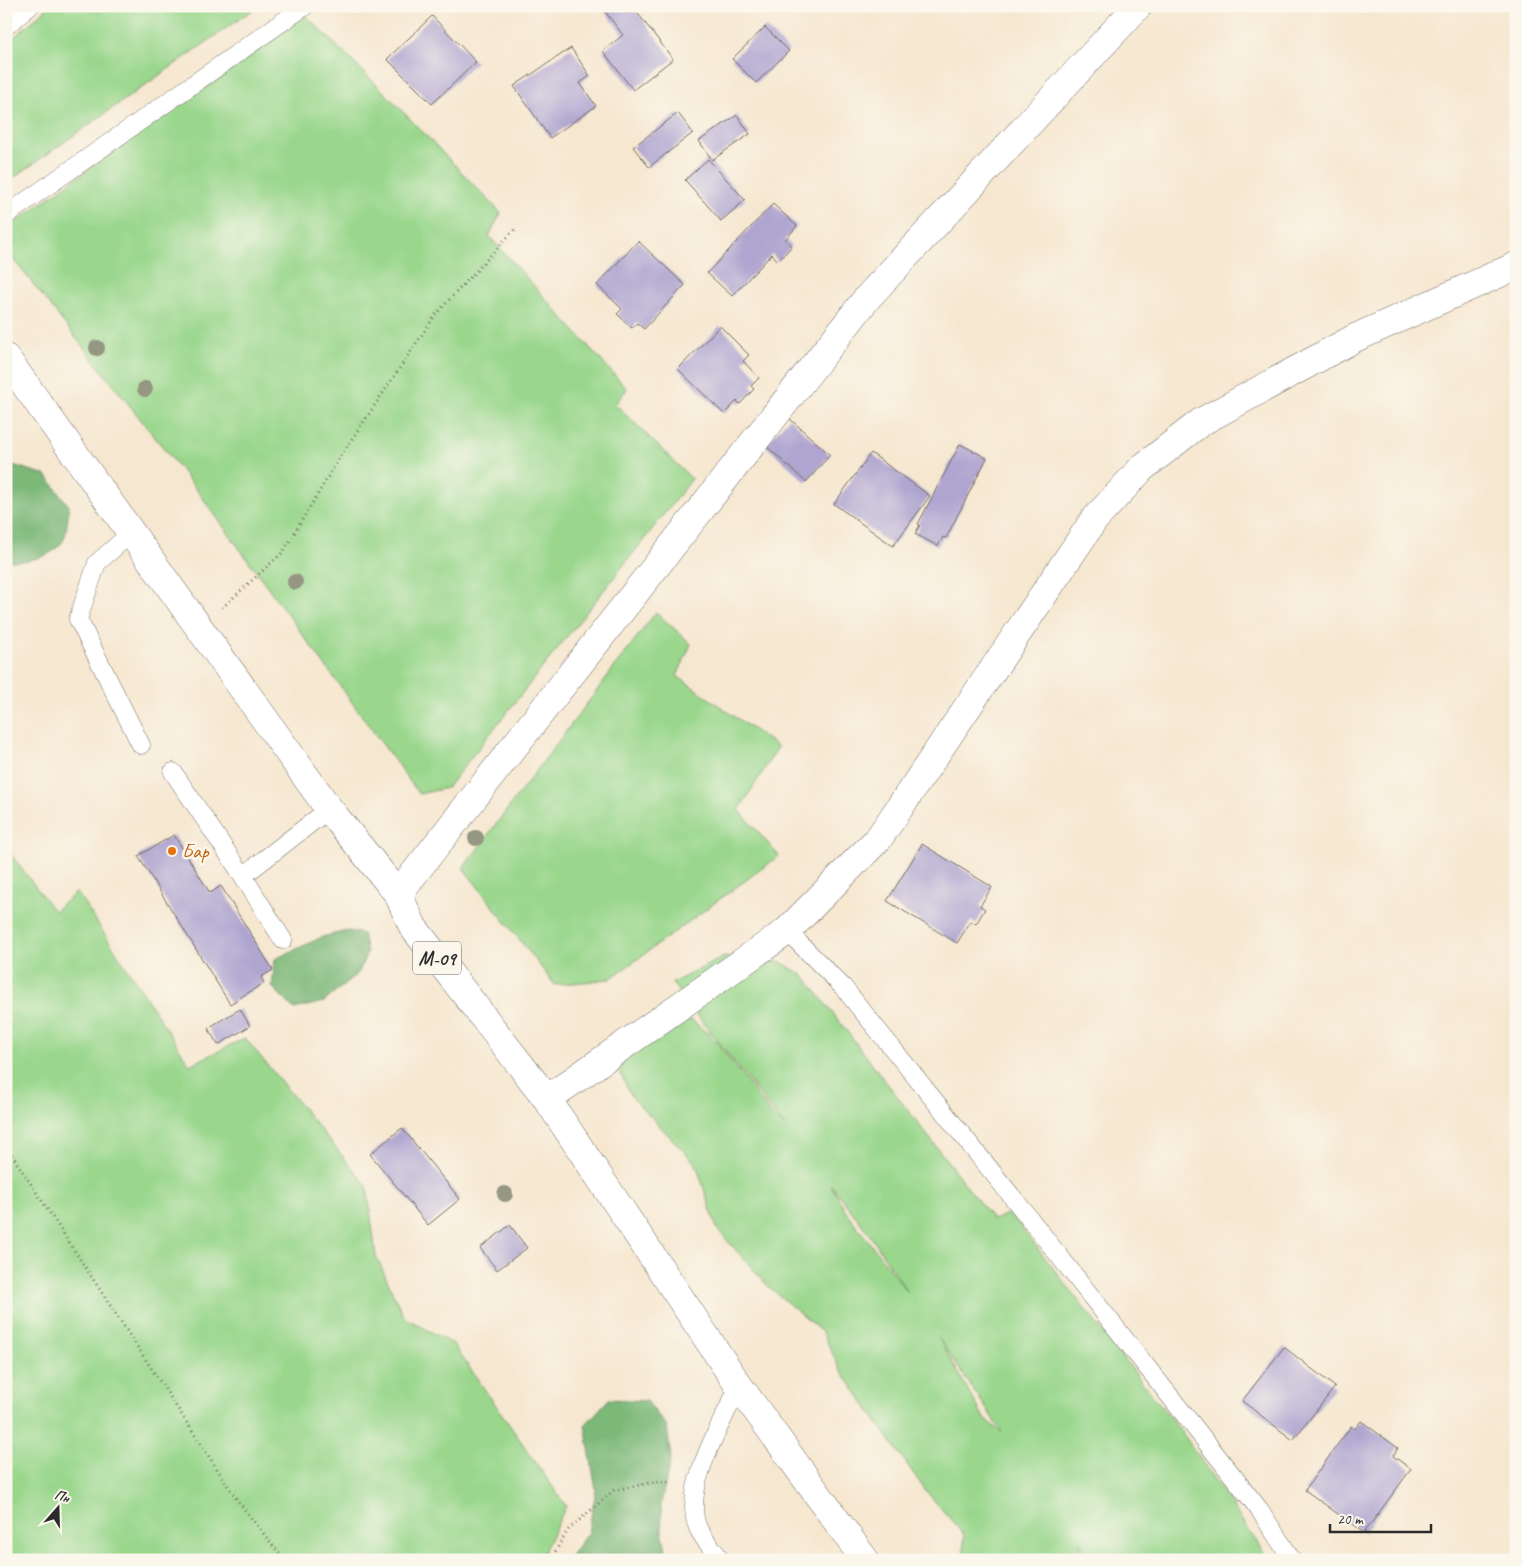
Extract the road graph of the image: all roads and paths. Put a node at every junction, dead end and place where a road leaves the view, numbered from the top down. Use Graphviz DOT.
graph roads {
  1 [pos="30,6"];
  2 [pos="305,6"];
  3 [pos="1138,6"];
  4 [pos="6,26"];
  5 [pos="6,215"];
  6 [pos="517,227"];
  7 [pos="1516,266"];
  8 [pos="6,358"];
  9 [pos="131,533"];
  10 [pos="200,629"];
  11 [pos="142,745"];
  12 [pos="173,772"];
  13 [pos="329,810"];
  14 [pos="243,876"];
  15 [pos="398,894"];
  16 [pos="787,931"];
  17 [pos="283,940"];
  18 [pos="547,1099"];
  19 [pos="6,1146"];
  20 [pos="739,1386"];
  21 [pos="698,1482"];
  22 [pos="284,1560"];
  23 [pos="550,1560"];
  24 [pos="721,1560"];
  25 [pos="865,1560"];
  26 [pos="1292,1560"];
  1 -- 4 [label="lane"];
  2 -- 5 [label="lane"];
  3 -- 15 [label="main road"];
  6 -- 10 [label="path"];
  7 -- 16 [label="main road"];
  8 -- 9 [label="main road, М-09"];
  9 -- 10 [label="main road, М-09"];
  9 -- 11 [label="lane"];
  10 -- 13 [label="main road, М-09"];
  12 -- 14 [label="lane"];
  13 -- 14 [label="lane"];
  13 -- 15 [label="main road, М-09"];
  14 -- 17 [label="lane"];
  15 -- 18 [label="main road, М-09"];
  16 -- 18 [label="main road"];
  16 -- 26 [label="lane"];
  18 -- 20 [label="main road, М-09"];
  19 -- 22 [label="path"];
  20 -- 21 [label="lane"];
  20 -- 25 [label="main road, М-09"];
  21 -- 23 [label="path"];
  21 -- 24 [label="lane"];
}
